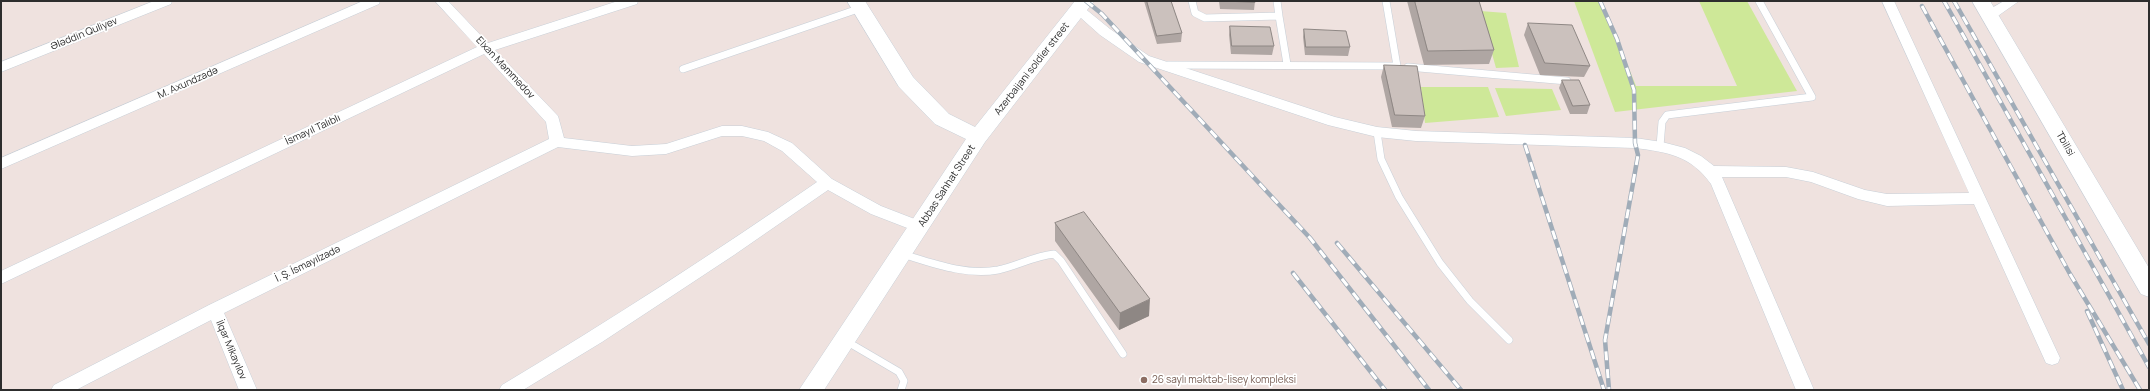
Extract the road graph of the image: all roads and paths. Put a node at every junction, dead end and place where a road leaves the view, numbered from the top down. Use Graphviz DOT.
graph roads {
  1 [pos="166,1"];
  2 [pos="374,1"];
  3 [pos="442,1"];
  4 [pos="632,1"];
  5 [pos="1192,1"];
  6 [pos="1277,1"];
  7 [pos="1386,1"];
  8 [pos="1759,1"];
  9 [pos="1888,1"];
  10 [pos="2013,1"];
  11 [pos="858,5"];
  12 [pos="1081,6"];
  13 [pos="1986,8"];
  14 [pos="1279,16"];
  15 [pos="486,48"];
  16 [pos="1287,64"];
  17 [pos="1164,66"];
  18 [pos="1397,66"];
  19 [pos="1,67"];
  20 [pos="683,69"];
  21 [pos="1567,81"];
  22 [pos="1377,132"];
  23 [pos="978,137"];
  24 [pos="557,141"];
  25 [pos="1660,146"];
  26 [pos="1,164"];
  27 [pos="1710,171"];
  28 [pos="827,183"];
  29 [pos="1979,198"];
  30 [pos="920,227"];
  31 [pos="902,254"];
  32 [pos="1,278"];
  33 [pos="2149,287"];
  34 [pos="215,310"];
  35 [pos="845,340"];
  36 [pos="1509,340"];
  37 [pos="1123,354"];
  38 [pos="2052,358"];
  39 [pos="60,390"];
  40 [pos="248,390"];
  41 [pos="508,390"];
  42 [pos="811,390"];
  43 [pos="901,390"];
  44 [pos="1805,390"];
  1 -- 19 [label="street, Ələddin Quliyev"];
  2 -- 26 [label="street, M. Axundzadə"];
  3 -- 15 [label="street, Elxan Məmmədov"];
  4 -- 15 [label="street, İsmayıl Talıblı"];
  5 -- 14 [label="lane"];
  6 -- 14 [label="lane"];
  7 -- 18 [label="lane"];
  8 -- 25 [label="lane"];
  9 -- 29 [label="street"];
  10 -- 13 [label="street"];
  11 -- 20 [label="lane"];
  11 -- 23 [label="main road, Abbas Sahhat Street"];
  12 -- 17 [label="street"];
  12 -- 23 [label="main road, Azerbaijani soldier street"];
  13 -- 33 [label="main road, Tbilisi"];
  14 -- 16 [label="lane"];
  15 -- 24 [label="street, Elxan Məmmədov"];
  15 -- 32 [label="street, İsmayıl Talıblı"];
  16 -- 17 [label="lane"];
  16 -- 18 [label="lane"];
  17 -- 22 [label="street"];
  18 -- 21 [label="lane"];
  22 -- 25 [label="street"];
  22 -- 36 [label="lane"];
  23 -- 30 [label="main road, Abbas Sahhat Street"];
  24 -- 28 [label="street"];
  24 -- 34 [label="street, İ. Ş. İsmayılzadə"];
  25 -- 27 [label="street"];
  27 -- 29 [label="street"];
  27 -- 44 [label="street"];
  28 -- 30 [label="street"];
  28 -- 41 [label="street"];
  29 -- 38 [label="street"];
  30 -- 31 [label="main road, Abbas Sahhat Street"];
  31 -- 35 [label="main road, Abbas Sahhat Street"];
  31 -- 37 [label="lane"];
  34 -- 39 [label="street, İ. Ş. İsmayılzadə"];
  34 -- 40 [label="street, İlqar Mikayılov"];
  35 -- 42 [label="main road, Abbas Sahhat Street"];
  35 -- 43 [label="lane"];
}
